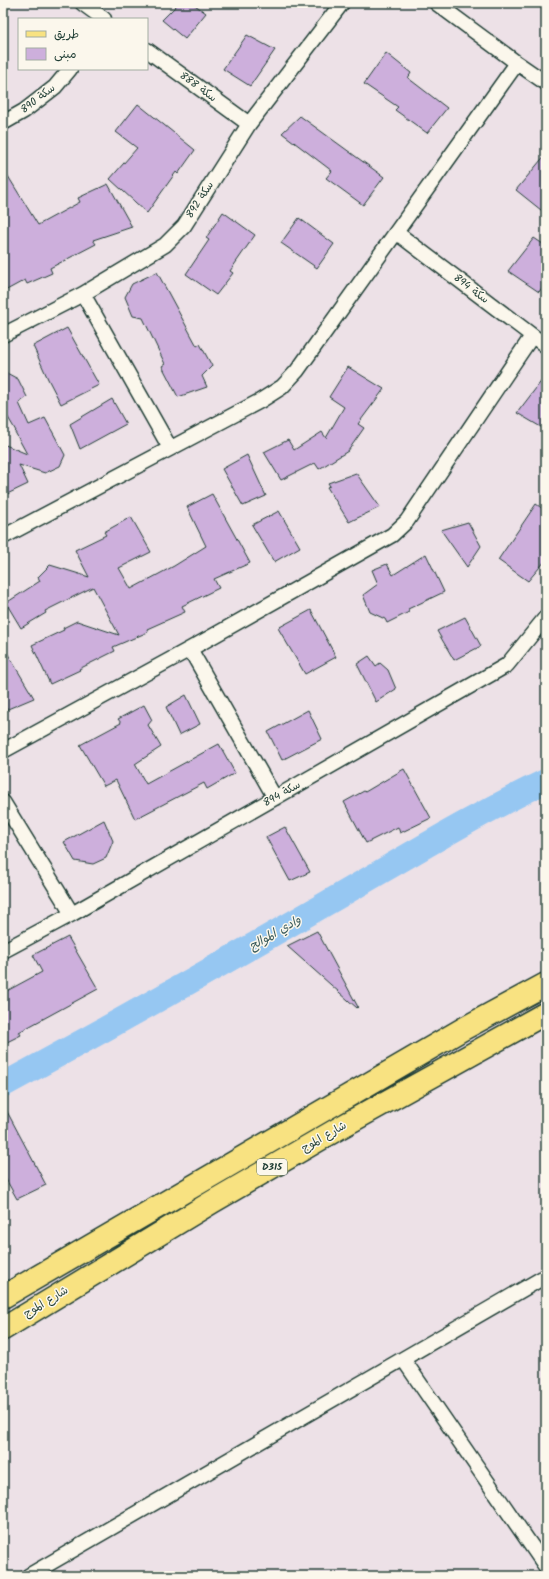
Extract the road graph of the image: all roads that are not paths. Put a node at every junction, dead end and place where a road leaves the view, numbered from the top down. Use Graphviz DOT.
graph roads {
  1 [pos="82,3"];
  2 [pos="342,3"];
  3 [pos="436,3"];
  4 [pos="103,18"];
  5 [pos="148,51"];
  6 [pos="516,63"];
  7 [pos="69,70"];
  8 [pos="546,83"];
  9 [pos="3,124"];
  10 [pos="249,124"];
  11 [pos="397,233"];
  12 [pos="83,294"];
  13 [pos="3,335"];
  14 [pos="532,336"];
  15 [pos="546,346"];
  16 [pos="170,448"];
  17 [pos="3,537"];
  18 [pos="546,617"];
  19 [pos="190,649"];
  20 [pos="3,751"];
  21 [pos="275,798"];
  22 [pos="3,802"];
  23 [pos="72,914"];
  24 [pos="3,951"];
  25 [pos="546,984"];
  26 [pos="546,1013"];
  27 [pos="546,1276"];
  28 [pos="3,1297"];
  29 [pos="3,1328"];
  30 [pos="403,1359"];
  31 [pos="546,1567"];
  32 [pos="28,1576"];
  1 -- 4 [label="street"];
  2 -- 10 [label="street, سكة 892"];
  3 -- 6 [label="street"];
  5 -- 10 [label="street, سكة 888"];
  6 -- 8 [label="street"];
  6 -- 11 [label="street"];
  7 -- 9 [label="street, سكة 890"];
  10 -- 12 [label="street, سكة 892"];
  11 -- 14 [label="street, سكة 894"];
  11 -- 16 [label="street"];
  12 -- 13 [label="street, سكة 892"];
  12 -- 16 [label="street"];
  14 -- 15 [label="street, سكة 894"];
  14 -- 19 [label="street"];
  16 -- 17 [label="street"];
  18 -- 21 [label="street, سكة 894"];
  19 -- 20 [label="street"];
  19 -- 21 [label="street"];
  21 -- 23 [label="street, سكة 894"];
  22 -- 23 [label="street"];
  23 -- 24 [label="street, سكة 894"];
  25 -- 28 [label="main road, شارع الموج / D315"];
  26 -- 29 [label="main road, شارع الموج / D315"];
  27 -- 30 [label="street"];
  30 -- 31 [label="street"];
  30 -- 32 [label="street"];
}
